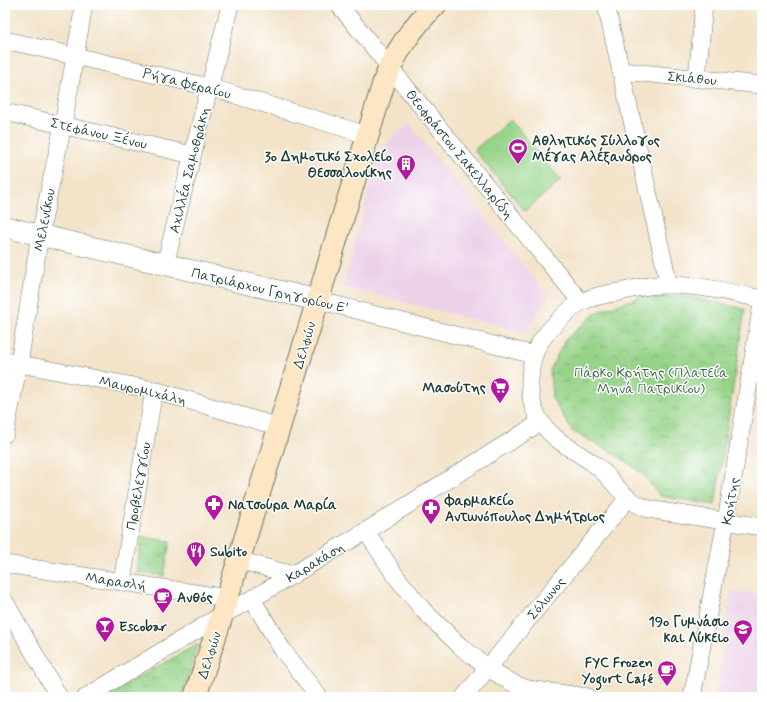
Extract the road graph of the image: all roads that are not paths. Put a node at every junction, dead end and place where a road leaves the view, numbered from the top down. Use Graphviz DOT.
graph roads {
  1 [pos="84,5"];
  2 [pos="230,5"];
  3 [pos="339,5"];
  4 [pos="435,5"];
  5 [pos="606,5"];
  6 [pos="704,5"];
  7 [pos="5,40"];
  8 [pos="75,56"];
  9 [pos="390,68"];
  10 [pos="621,71"];
  11 [pos="697,78"];
  12 [pos="762,85"];
  13 [pos="209,87"];
  14 [pos="5,112"];
  15 [pos="63,125"];
  16 [pos="367,135"];
  17 [pos="192,155"];
  18 [pos="5,227"];
  19 [pos="40,235"];
  20 [pos="165,265"];
  21 [pos="669,285"];
  22 [pos="762,299"];
  23 [pos="317,300"];
  24 [pos="581,302"];
  25 [pos="762,304"];
  26 [pos="534,355"];
  27 [pos="12,362"];
  28 [pos="154,390"];
  29 [pos="541,422"];
  30 [pos="279,427"];
  31 [pos="5,434"];
  32 [pos="628,498"];
  33 [pos="726,521"];
  34 [pos="762,527"];
  35 [pos="366,531"];
  36 [pos="238,560"];
  37 [pos="5,564"];
  38 [pos="293,575"];
  39 [pos="122,582"];
  40 [pos="252,599"];
  41 [pos="5,602"];
  42 [pos="224,606"];
  43 [pos="488,668"];
  44 [pos="59,697"];
  45 [pos="86,697"];
  46 [pos="196,697"];
  47 [pos="319,697"];
  48 [pos="464,697"];
  49 [pos="588,697"];
  50 [pos="692,697"];
  1 -- 8 [label="street, Μελενίκου"];
  2 -- 13 [label="street, Αχιλλέα Σαμοθράκη"];
  3 -- 9 [label="street, Θεοφράστου Σακελλαρίδη"];
  4 -- 9 [label="main road, Δελφών"];
  5 -- 10 [label="street"];
  6 -- 11 [label="street"];
  7 -- 8 [label="street, Ρήγα Φεραίου"];
  8 -- 13 [label="street, Ρήγα Φεραίου"];
  8 -- 15 [label="street, Μελενίκου"];
  9 -- 16 [label="main road, Δελφών"];
  9 -- 24 [label="street, Θεοφράστου Σακελλαρίδη"];
  10 -- 11 [label="street, Σκιάθου"];
  10 -- 21 [label="street"];
  11 -- 12 [label="street, Σκιάθου"];
  13 -- 16 [label="street, Ρήγα Φεραίου"];
  13 -- 17 [label="street, Αχιλλέα Σαμοθράκη"];
  14 -- 15 [label="street, Στεφάνου Ξένου"];
  15 -- 17 [label="street, Στεφάνου Ξένου"];
  15 -- 19 [label="street, Μελενίκου"];
  16 -- 23 [label="main road, Δελφών"];
  17 -- 20 [label="street, Αχιλλέα Σαμοθράκη"];
  18 -- 19 [label="street, Πατριάρχου Γρηγορίου Ε'"];
  19 -- 20 [label="street, Πατριάρχου Γρηγορίου Ε'"];
  19 -- 27 [label="street, Μελενίκου"];
  20 -- 23 [label="street, Πατριάρχου Γρηγορίου Ε'"];
  21 -- 22 [label="street"];
  21 -- 24 [label="street"];
  23 -- 26 [label="street, Πατριάρχου Γρηγορίου Ε'"];
  23 -- 30 [label="main road, Δελφών"];
  24 -- 26 [label="street"];
  25 -- 33 [label="street, Κρήτης"];
  26 -- 29 [label="street"];
  27 -- 28 [label="street, Μαυρομιχάλη"];
  27 -- 31 [label="street, Μελενίκου"];
  28 -- 30 [label="street, Μαυρομιχάλη"];
  28 -- 39 [label="street, Προβελεγγίου"];
  29 -- 32 [label="street"];
  29 -- 35 [label="street, Καρακάση"];
  30 -- 36 [label="main road, Δελφών"];
  32 -- 33 [label="street"];
  32 -- 43 [label="street, Σόλωνος"];
  33 -- 34 [label="street"];
  33 -- 50 [label="street, Κρήτης"];
  35 -- 38 [label="street, Καρακάση"];
  35 -- 43 [label="street"];
  36 -- 38 [label="street"];
  36 -- 42 [label="main road, Δελφών"];
  37 -- 39 [label="street, Μαρασλή"];
  38 -- 40 [label="street, Καρακάση"];
  39 -- 42 [label="street, Μαρασλή"];
  40 -- 42 [label="street, Καρακάση"];
  40 -- 47 [label="street"];
  41 -- 44 [label="street"];
  42 -- 45 [label="street, Καρακάση"];
  42 -- 46 [label="main road, Δελφών"];
  43 -- 48 [label="street, Σόλωνος"];
  43 -- 49 [label="street"];
}
